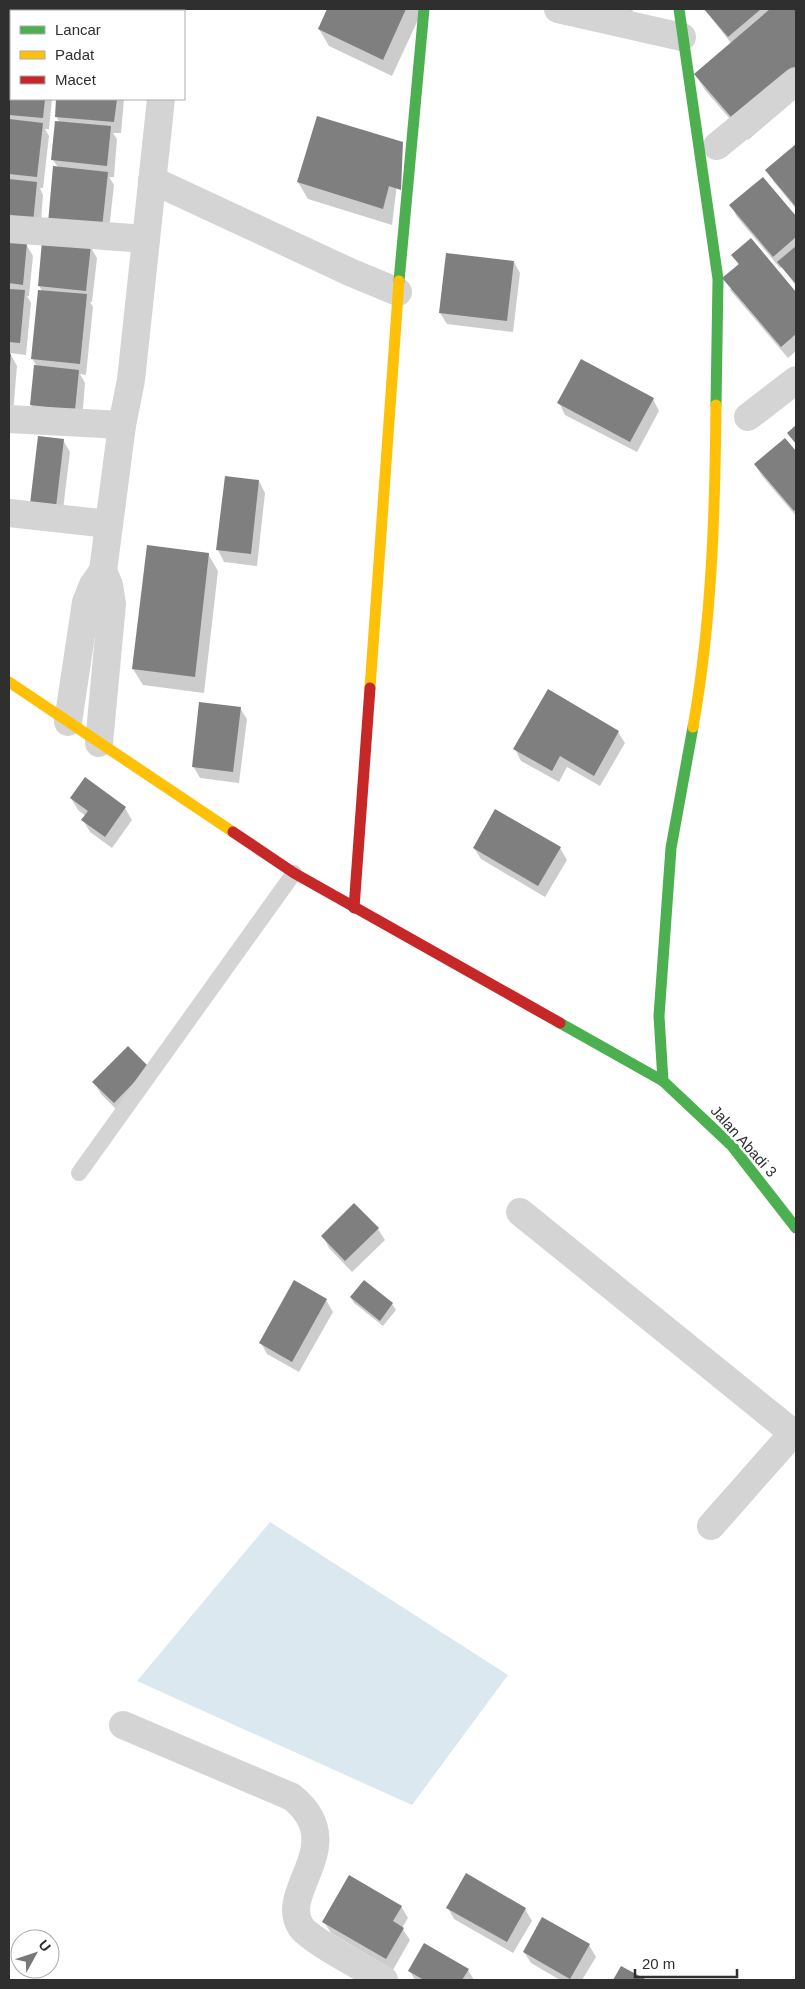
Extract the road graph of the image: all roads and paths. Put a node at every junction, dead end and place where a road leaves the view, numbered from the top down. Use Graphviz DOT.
graph roads {
  1 [pos="424,9"];
  2 [pos="558,9"];
  3 [pos="679,9"];
  4 [pos="682,37"];
  5 [pos="796,81"];
  6 [pos="161,100"];
  7 [pos="717,146"];
  8 [pos="152,180"];
  9 [pos="9,229"];
  10 [pos="146,239"];
  11 [pos="398,292"];
  12 [pos="796,380"];
  13 [pos="748,416"];
  14 [pos="9,419"];
  15 [pos="122,425"];
  16 [pos="9,513"];
  17 [pos="110,524"];
  18 [pos="103,571"];
  19 [pos="9,682"];
  20 [pos="68,722"];
  21 [pos="99,743"];
  22 [pos="294,873"];
  23 [pos="354,908"];
  24 [pos="663,1081"];
  25 [pos="79,1173"];
  26 [pos="520,1212"];
  27 [pos="796,1228"];
  28 [pos="795,1432"];
  29 [pos="711,1526"];
  30 [pos="123,1725"];
  31 [pos="384,1980"];
  1 -- 11 [label="street"];
  2 -- 4 [label="street"];
  3 -- 4 [label="street"];
  4 -- 24 [label="street"];
  5 -- 7 [label="street"];
  6 -- 8 [label="street"];
  8 -- 10 [label="street"];
  8 -- 11 [label="street"];
  9 -- 10 [label="street"];
  10 -- 15 [label="street"];
  11 -- 23 [label="street"];
  12 -- 13 [label="street"];
  14 -- 15 [label="street"];
  15 -- 17 [label="street"];
  16 -- 17 [label="street"];
  17 -- 18 [label="street"];
  18 -- 20 [label="street"];
  18 -- 21 [label="street"];
  19 -- 20 [label="street, Jalan Abadi 3"];
  20 -- 21 [label="street, Jalan Abadi 3"];
  21 -- 22 [label="street, Jalan Abadi 3"];
  22 -- 23 [label="street, Jalan Abadi 3"];
  22 -- 25 [label="lane"];
  23 -- 24 [label="street, Jalan Abadi 3"];
  24 -- 27 [label="street, Jalan Abadi 3"];
  26 -- 28 [label="street"];
  28 -- 29 [label="street"];
  30 -- 31 [label="street"];
}
